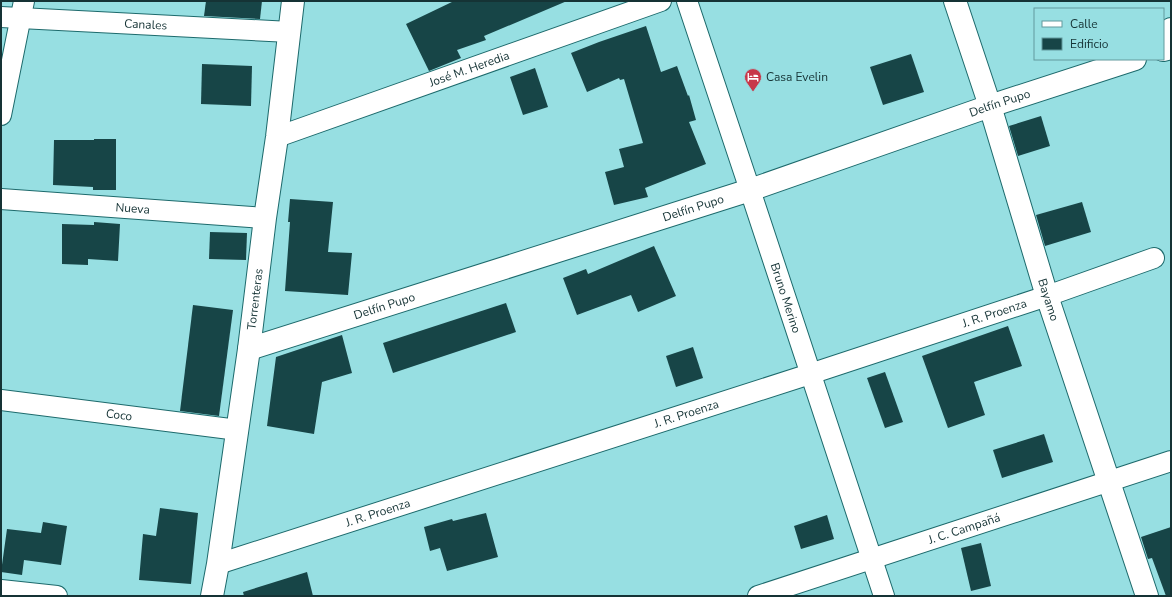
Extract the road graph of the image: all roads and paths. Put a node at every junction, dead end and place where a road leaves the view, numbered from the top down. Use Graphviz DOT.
graph roads {
  1 [pos="293,1"];
  2 [pos="661,1"];
  3 [pos="687,1"];
  4 [pos="955,1"];
  5 [pos="15,12"];
  6 [pos="290,32"];
  7 [pos="1132,60"];
  8 [pos="990,106"];
  9 [pos="1,115"];
  10 [pos="277,137"];
  11 [pos="750,190"];
  12 [pos="1,199"];
  13 [pos="264,218"];
  14 [pos="1154,258"];
  15 [pos="1047,296"];
  16 [pos="249,349"];
  17 [pos="810,374"];
  18 [pos="1,400"];
  19 [pos="238,430"];
  20 [pos="1171,461"];
  21 [pos="1109,481"];
  22 [pos="871,559"];
  23 [pos="218,564"];
  24 [pos="1,590"];
  25 [pos="57,596"];
  26 [pos="212,596"];
  27 [pos="758,596"];
  28 [pos="884,596"];
  29 [pos="1146,596"];
  1 -- 6 [label="street, Torrenteras"];
  2 -- 10 [label="street, José M. Heredia"];
  3 -- 11 [label="street, Bruno Merino"];
  4 -- 8 [label="street, Bayamo"];
  5 -- 6 [label="street, Canales"];
  5 -- 9 [label="street"];
  6 -- 10 [label="street, Torrenteras"];
  7 -- 8 [label="street, Delfín Pupo"];
  8 -- 11 [label="street, Delfín Pupo"];
  8 -- 15 [label="street, Bayamo"];
  10 -- 13 [label="street, Torrenteras"];
  11 -- 16 [label="street, Delfín Pupo"];
  11 -- 17 [label="street, Bruno Merino"];
  12 -- 13 [label="street, Nueva"];
  13 -- 16 [label="street, Torrenteras"];
  14 -- 15 [label="street, J. R. Proenza"];
  15 -- 17 [label="street, J. R. Proenza"];
  15 -- 21 [label="street, Bayamo"];
  16 -- 19 [label="street, Torrenteras"];
  17 -- 22 [label="street, Bruno Merino"];
  17 -- 23 [label="street, J. R. Proenza"];
  18 -- 19 [label="street, Coco"];
  19 -- 23 [label="street, Torrenteras"];
  20 -- 21 [label="street, J. C. Campañá"];
  21 -- 22 [label="street, J. C. Campañá"];
  21 -- 29 [label="street, Bayamo"];
  22 -- 27 [label="street, J. C. Campañá"];
  22 -- 28 [label="street, Bruno Merino"];
  23 -- 26 [label="street, Torrenteras"];
  24 -- 25 [label="street"];
}
